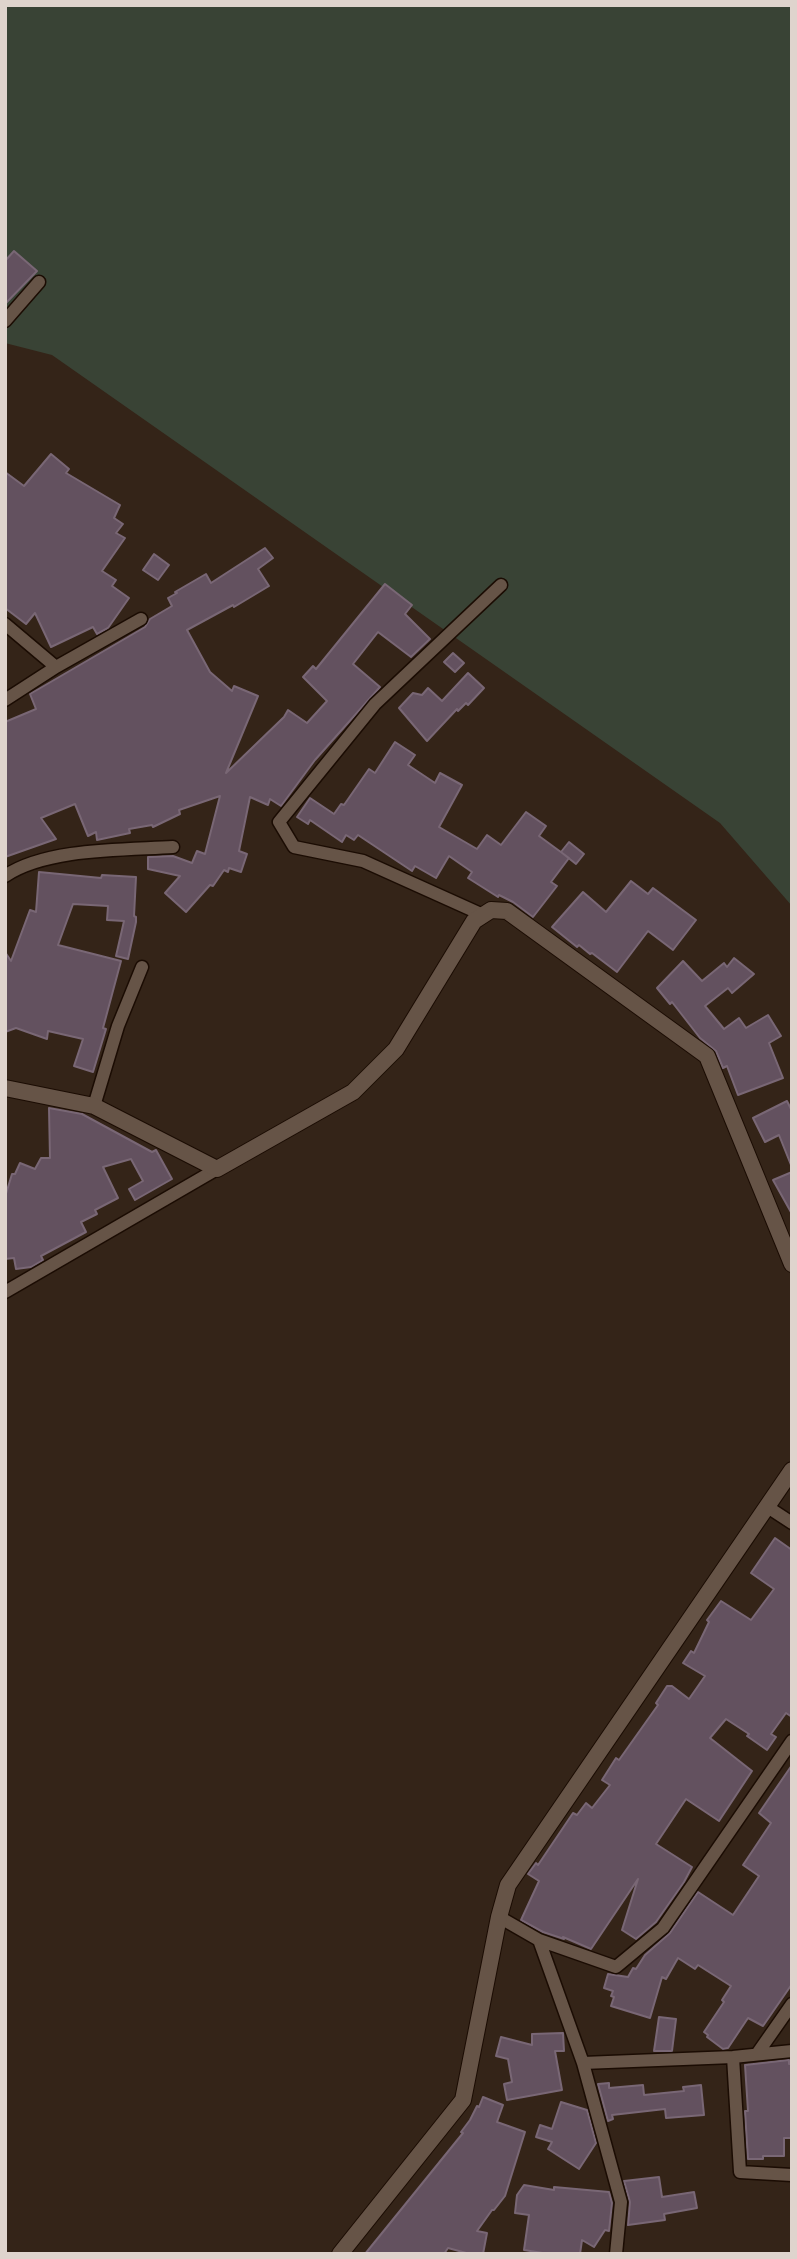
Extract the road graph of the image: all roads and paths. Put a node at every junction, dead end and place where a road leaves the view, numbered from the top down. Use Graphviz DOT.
graph roads {
  1 [pos="39,282"];
  2 [pos="5,321"];
  3 [pos="501,585"];
  4 [pos="141,619"];
  5 [pos="5,624"];
  6 [pos="56,667"];
  7 [pos="5,700"];
  8 [pos="173,847"];
  9 [pos="5,876"];
  10 [pos="483,915"];
  11 [pos="142,967"];
  12 [pos="5,1088"];
  13 [pos="94,1106"];
  14 [pos="217,1169"];
  15 [pos="788,1241"];
  16 [pos="792,1264"];
  17 [pos="5,1292"];
  18 [pos="792,1470"];
  19 [pos="766,1506"];
  20 [pos="792,1523"];
  21 [pos="792,1741"];
  22 [pos="499,1917"];
  23 [pos="539,1940"];
  24 [pos="792,2004"];
  25 [pos="792,2051"];
  26 [pos="757,2054"];
  27 [pos="733,2057"];
  28 [pos="583,2063"];
  29 [pos="792,2175"];
  30 [pos="341,2254"];
  31 [pos="616,2254"];
  1 -- 2 [label="street"];
  3 -- 10 [label="street"];
  4 -- 6 [label="street"];
  5 -- 6 [label="street"];
  6 -- 7 [label="street"];
  8 -- 9 [label="street"];
  10 -- 14 [label="street"];
  10 -- 15 [label="street"];
  11 -- 13 [label="street"];
  12 -- 13 [label="street"];
  13 -- 14 [label="street"];
  14 -- 17 [label="street"];
  15 -- 16 [label="street"];
  18 -- 19 [label="street"];
  19 -- 20 [label="street"];
  19 -- 22 [label="street"];
  21 -- 23 [label="street"];
  22 -- 23 [label="street"];
  22 -- 30 [label="street"];
  23 -- 28 [label="street"];
  24 -- 26 [label="street"];
  25 -- 26 [label="street"];
  26 -- 27 [label="street"];
  27 -- 28 [label="street"];
  27 -- 29 [label="street"];
  28 -- 31 [label="street"];
}
